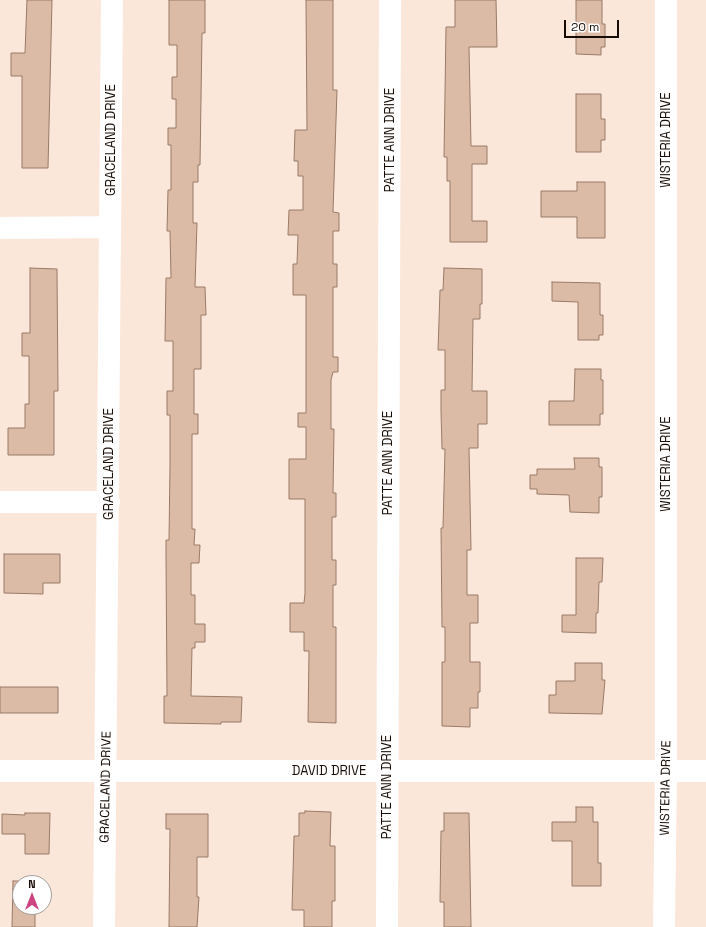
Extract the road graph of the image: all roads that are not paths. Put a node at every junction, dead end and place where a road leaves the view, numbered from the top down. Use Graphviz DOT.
graph roads {
  1 [pos="112,0"];
  2 [pos="390,0"];
  3 [pos="666,0"];
  4 [pos="110,227"];
  5 [pos="0,228"];
  6 [pos="0,502"];
  7 [pos="109,502"];
  8 [pos="107,770"];
  9 [pos="0,771"];
  10 [pos="387,771"];
  11 [pos="666,771"];
  12 [pos="706,771"];
  13 [pos="104,927"];
  14 [pos="387,927"];
  15 [pos="664,927"];
  1 -- 4 [label="street, GRACELAND DRIVE"];
  2 -- 10 [label="street, PATTE ANN DRIVE"];
  3 -- 11 [label="street, WISTERIA DRIVE"];
  4 -- 5 [label="street"];
  4 -- 7 [label="street, GRACELAND DRIVE"];
  6 -- 7 [label="street"];
  7 -- 8 [label="street, GRACELAND DRIVE"];
  8 -- 9 [label="street, DAVID DRIVE"];
  8 -- 10 [label="street, DAVID DRIVE"];
  8 -- 13 [label="street, GRACELAND DRIVE"];
  10 -- 11 [label="street, DAVID DRIVE"];
  10 -- 14 [label="street, PATTE ANN DRIVE"];
  11 -- 12 [label="street, DAVID DRIVE"];
  11 -- 15 [label="street, WISTERIA DRIVE"];
}
